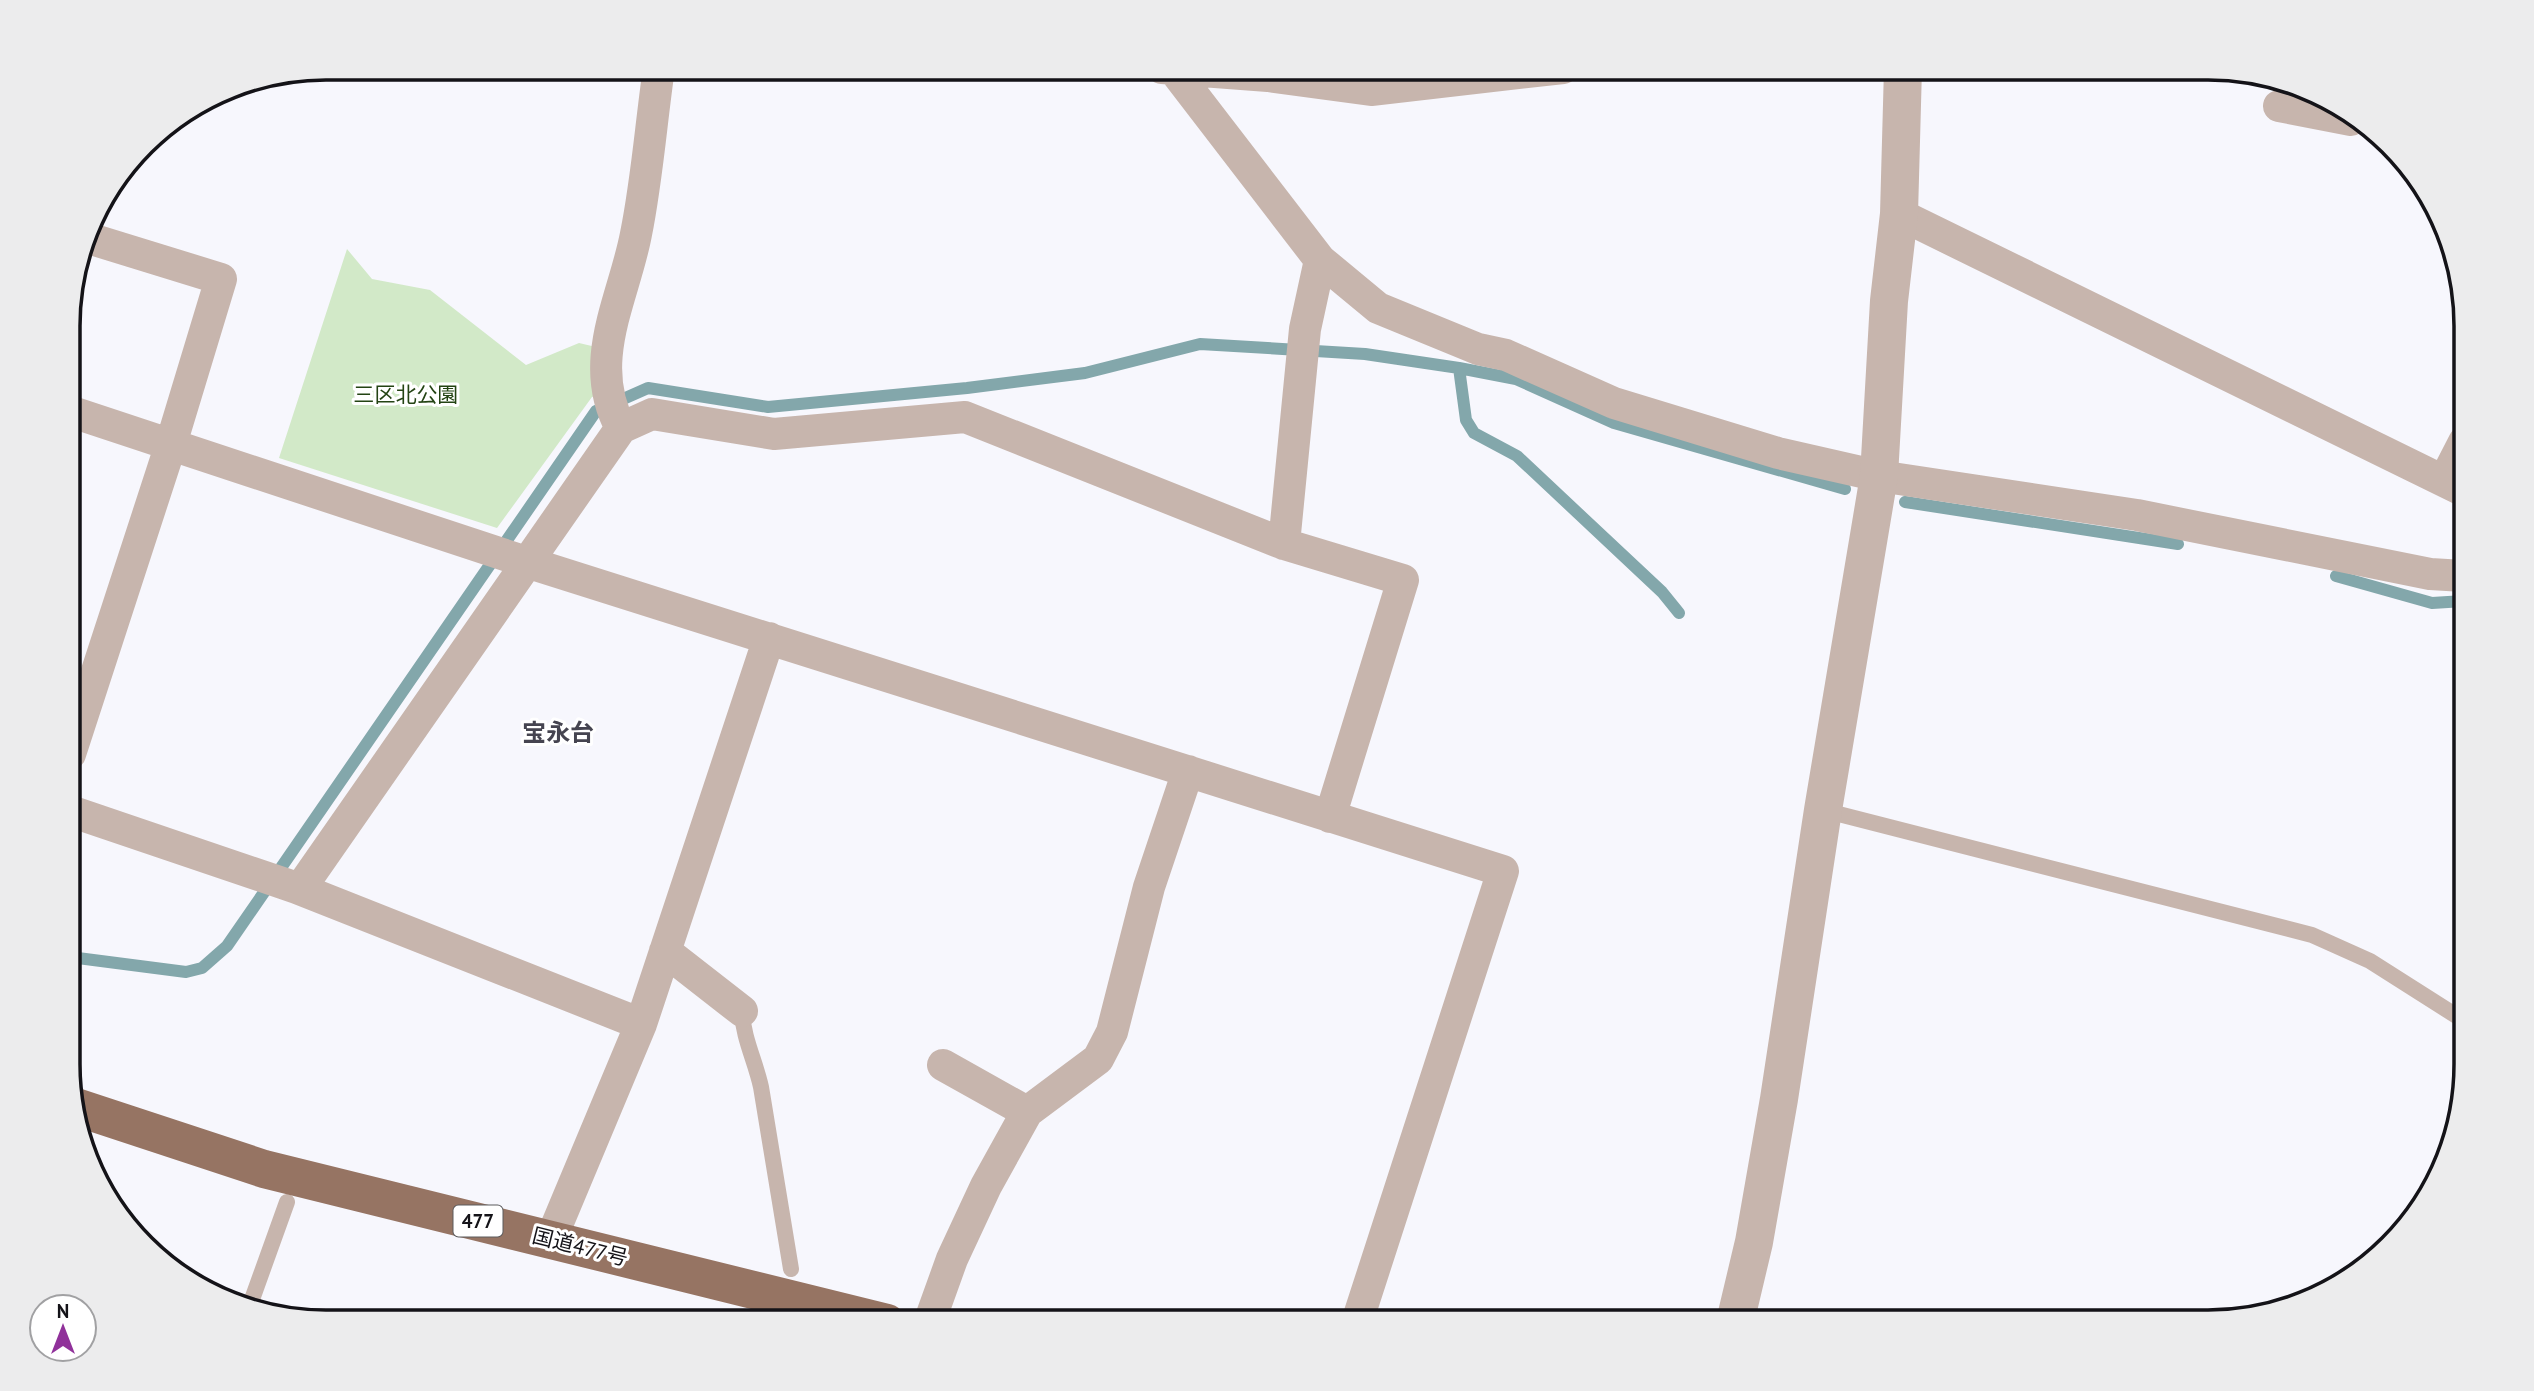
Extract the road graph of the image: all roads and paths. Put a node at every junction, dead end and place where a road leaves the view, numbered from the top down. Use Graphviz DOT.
graph roads {
  1 [pos="1903,80"];
  2 [pos="657,81"];
  3 [pos="1177,81"];
  4 [pos="2279,106"];
  5 [pos="2337,117"];
  6 [pos="1899,214"];
  7 [pos="96,241"];
  8 [pos="1320,260"];
  9 [pos="615,412"];
  10 [pos="81,415"];
  11 [pos="171,444"];
  12 [pos="1878,476"];
  13 [pos="2454,486"];
  14 [pos="1284,544"];
  15 [pos="524,562"];
  16 [pos="2454,575"];
  17 [pos="769,638"];
  18 [pos="80,722"];
  19 [pos="1188,771"];
  20 [pos="1822,810"];
  21 [pos="80,815"];
  22 [pos="1330,817"];
  23 [pos="298,888"];
  24 [pos="665,951"];
  25 [pos="742,1012"];
  26 [pos="2454,1014"];
  27 [pos="641,1024"];
  28 [pos="943,1065"];
  29 [pos="85,1110"];
  30 [pos="1027,1112"];
  31 [pos="287,1202"];
  32 [pos="551,1239"];
  33 [pos="791,1269"];
  34 [pos="252,1299"];
  35 [pos="835,1310"];
  36 [pos="934,1310"];
  37 [pos="1361,1310"];
  38 [pos="1738,1310"];
  1 -- 6 [label="street"];
  2 -- 9 [label="street"];
  3 -- 8 [label="street"];
  4 -- 5 [label="street"];
  6 -- 12 [label="street"];
  6 -- 13 [label="street"];
  7 -- 11 [label="street"];
  8 -- 12 [label="street"];
  8 -- 14 [label="street"];
  9 -- 14 [label="street"];
  9 -- 15 [label="street"];
  10 -- 11 [label="street"];
  11 -- 15 [label="street"];
  11 -- 18 [label="street"];
  12 -- 16 [label="street"];
  12 -- 20 [label="street"];
  14 -- 22 [label="street"];
  15 -- 17 [label="street"];
  15 -- 23 [label="street"];
  17 -- 19 [label="street"];
  17 -- 24 [label="street"];
  19 -- 22 [label="street"];
  19 -- 30 [label="street"];
  20 -- 26 [label="lane"];
  20 -- 38 [label="street"];
  21 -- 23 [label="street"];
  22 -- 37 [label="street"];
  23 -- 27 [label="street"];
  24 -- 25 [label="street"];
  24 -- 27 [label="street"];
  25 -- 33 [label="lane"];
  27 -- 32 [label="street"];
  28 -- 30 [label="street"];
  29 -- 32 [label="highway, 国道477号 / 477"];
  30 -- 36 [label="street"];
  31 -- 34 [label="lane"];
  32 -- 35 [label="highway, 国道477号 / 477"];
}
